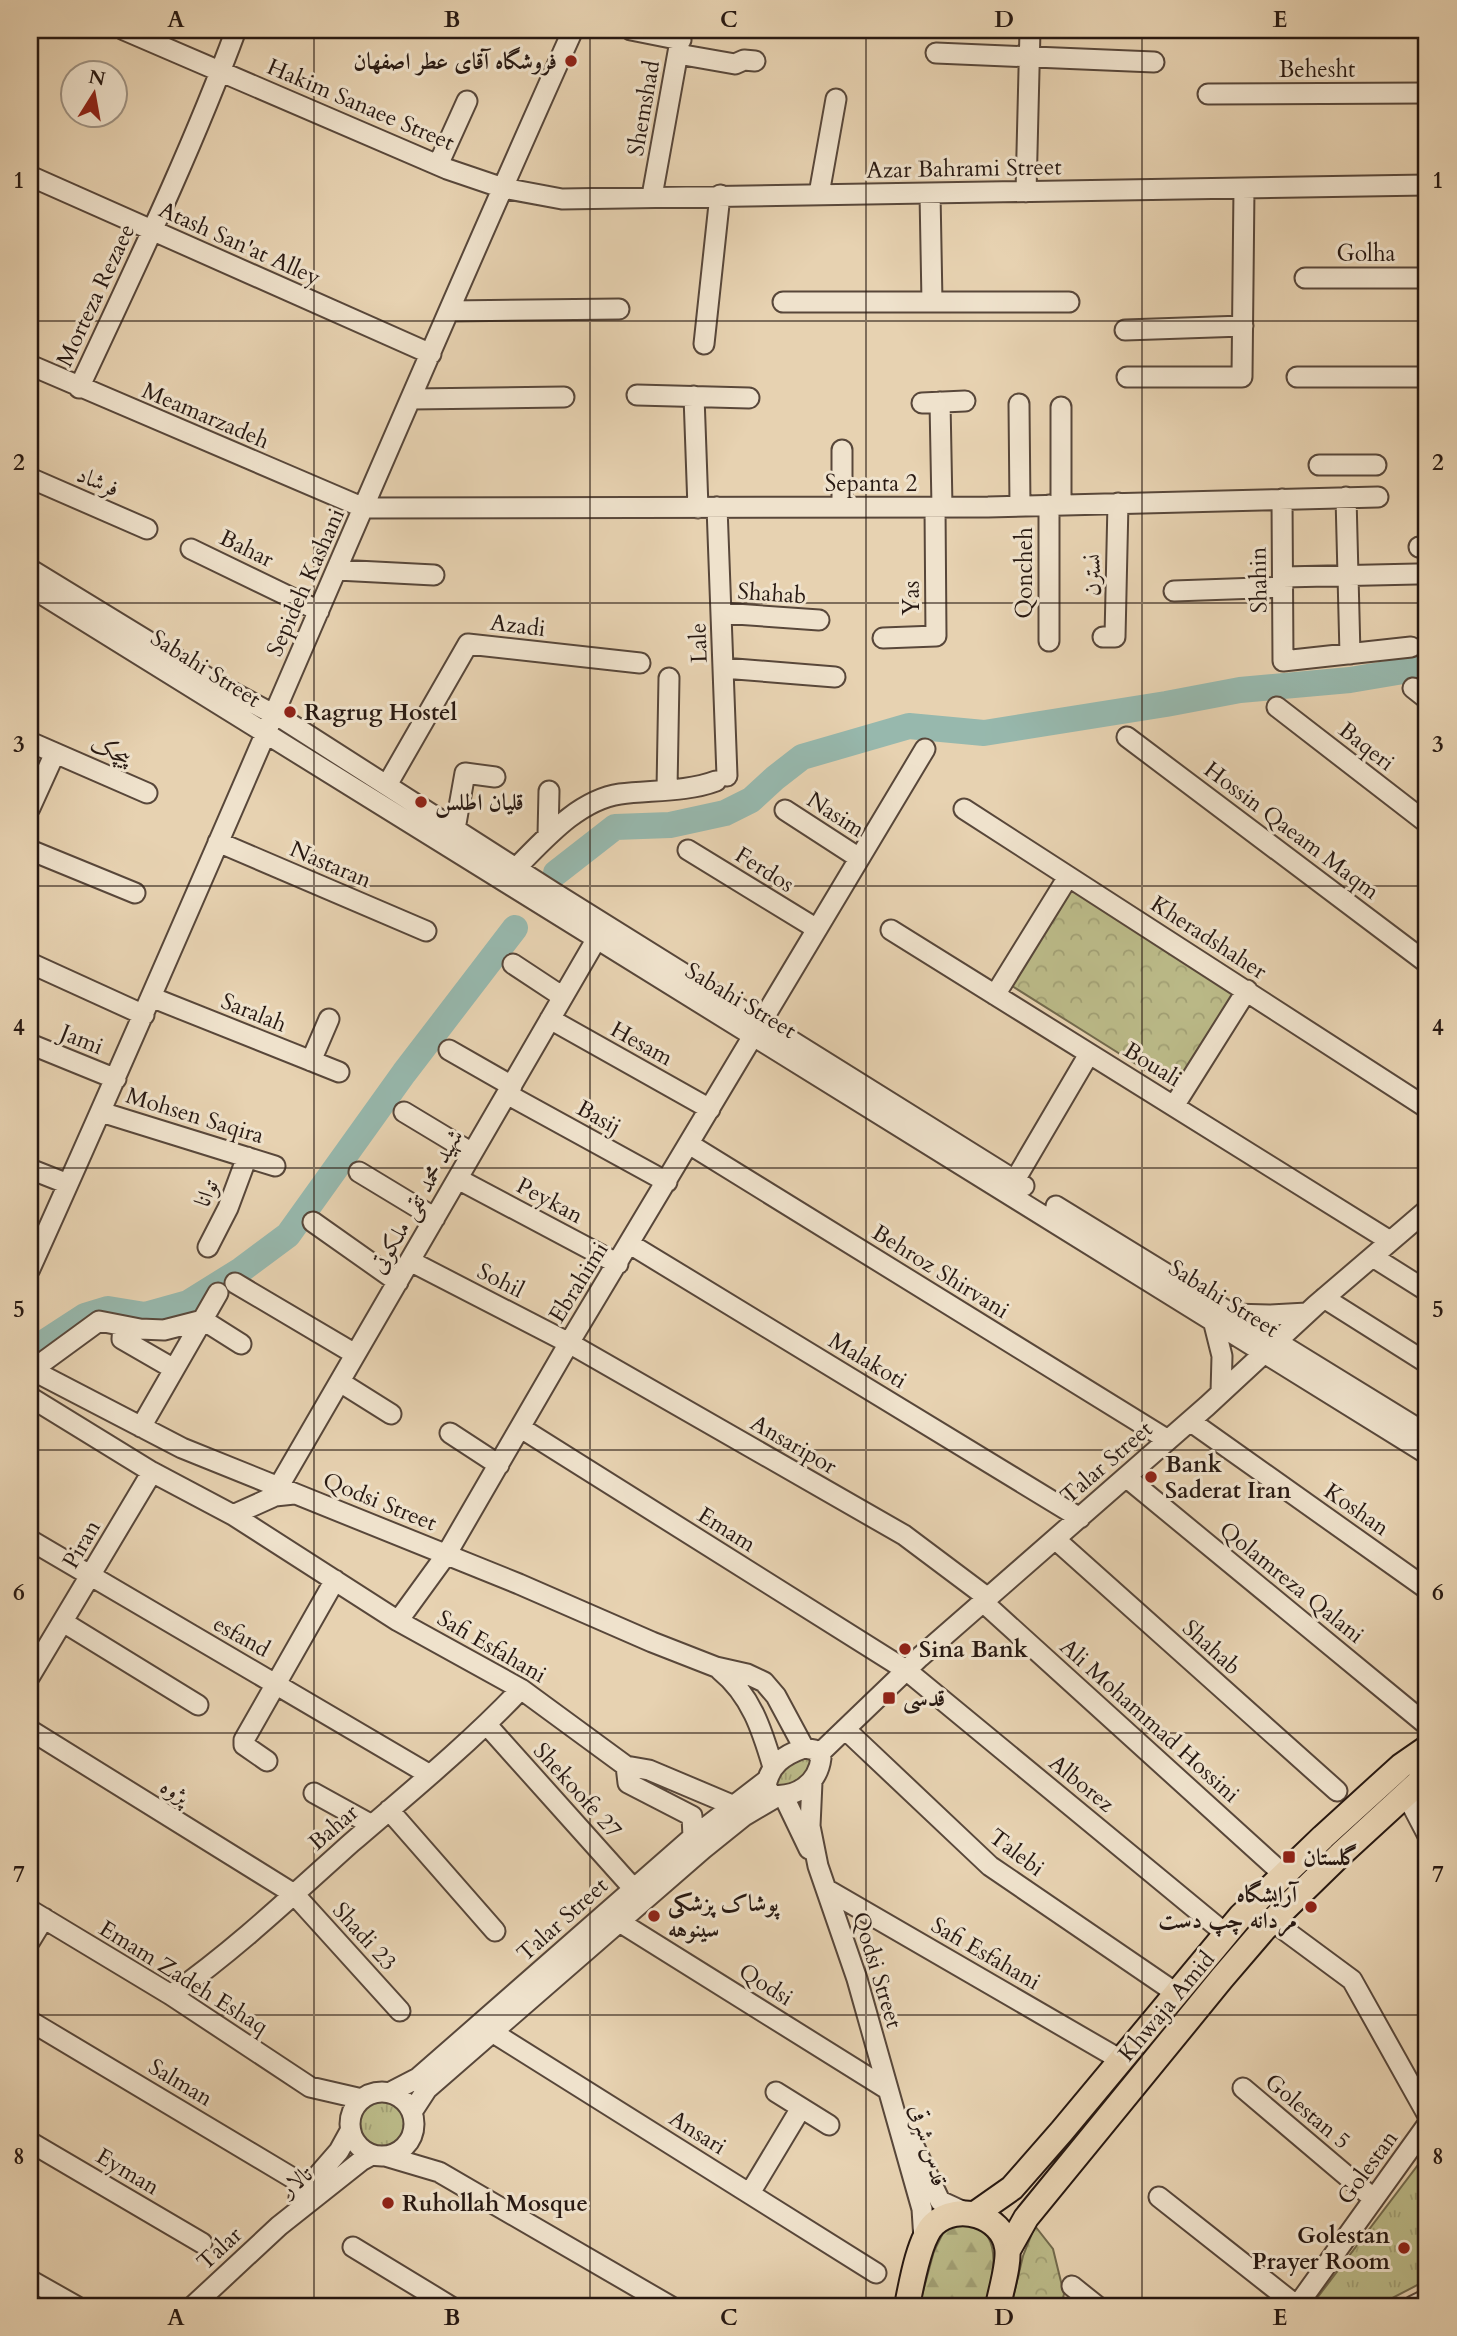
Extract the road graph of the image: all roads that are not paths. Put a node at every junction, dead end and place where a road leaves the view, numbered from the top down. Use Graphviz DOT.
graph roads {
  1 [pos="124,30"];
  2 [pos="236,30"];
  3 [pos="573,30"];
  4 [pos="631,30"];
  5 [pos="1030,30"];
  6 [pos="680,41"];
  7 [pos="936,53"];
  8 [pos="1029,57"];
  9 [pos="755,61"];
  10 [pos="1154,62"];
  11 [pos="221,70"];
  12 [pos="1427,93"];
  13 [pos="1208,94"];
  14 [pos="836,99"];
  15 [pos="467,101"];
  16 [pos="438,165"];
  17 [pos="30,176"];
  18 [pos="1427,185"];
  19 [pos="503,188"];
  20 [pos="1244,188"];
  21 [pos="1026,192"];
  22 [pos="930,193"];
  23 [pos="819,194"];
  24 [pos="720,195"];
  25 [pos="652,196"];
  26 [pos="152,232"];
  27 [pos="1305,278"];
  28 [pos="1427,278"];
  29 [pos="783,302"];
  30 [pos="932,302"];
  31 [pos="1069,302"];
  32 [pos="619,309"];
  33 [pos="450,311"];
  34 [pos="1243,326"];
  35 [pos="1125,330"];
  36 [pos="704,344"];
  37 [pos="432,354"];
  38 [pos="30,365"];
  39 [pos="1127,377"];
  40 [pos="1297,377"];
  41 [pos="1427,377"];
  42 [pos="79,388"];
  43 [pos="636,395"];
  44 [pos="694,396"];
  45 [pos="564,397"];
  46 [pos="749,398"];
  47 [pos="412,399"];
  48 [pos="965,401"];
  49 [pos="1019,404"];
  50 [pos="1061,407"];
  51 [pos="842,450"];
  52 [pos="1319,465"];
  53 [pos="1352,465"];
  54 [pos="1376,465"];
  55 [pos="30,478"];
  56 [pos="1350,497"];
  57 [pos="1378,497"];
  58 [pos="1282,499"];
  59 [pos="1118,503"];
  60 [pos="1055,505"];
  61 [pos="1020,506"];
  62 [pos="708,507"];
  63 [pos="842,507"];
  64 [pos="938,507"];
  65 [pos="364,508"];
  66 [pos="146,528"];
  67 [pos="191,548"];
  68 [pos="30,569"];
  69 [pos="337,570"];
  70 [pos="1417,574"];
  71 [pos="434,575"];
  72 [pos="1348,576"];
  73 [pos="1283,582"];
  74 [pos="30,587"];
  75 [pos="1174,591"];
  76 [pos="319,611"];
  77 [pos="721,614"];
  78 [pos="819,620"];
  79 [pos="1103,636"];
  80 [pos="883,638"];
  81 [pos="1049,641"];
  82 [pos="1411,647"];
  83 [pos="1350,654"];
  84 [pos="640,663"];
  85 [pos="723,668"];
  86 [pos="835,677"];
  87 [pos="669,678"];
  88 [pos="1277,707"];
  89 [pos="273,714"];
  90 [pos="265,733"];
  91 [pos="1127,737"];
  92 [pos="30,742"];
  93 [pos="925,749"];
  94 [pos="55,753"];
  95 [pos="495,777"];
  96 [pos="387,785"];
  97 [pos="667,789"];
  98 [pos="549,792"];
  99 [pos="147,793"];
  100 [pos="30,808"];
  101 [pos="964,809"];
  102 [pos="785,810"];
  103 [pos="1427,823"];
  104 [pos="455,829"];
  105 [pos="548,835"];
  106 [pos="218,842"];
  107 [pos="30,850"];
  108 [pos="688,850"];
  109 [pos="859,858"];
  110 [pos="516,868"];
  111 [pos="1068,877"];
  112 [pos="135,893"];
  113 [pos="817,929"];
  114 [pos="891,930"];
  115 [pos="426,931"];
  116 [pos="596,940"];
  117 [pos="30,963"];
  118 [pos="1427,963"];
  119 [pos="513,964"];
  120 [pos="1247,990"];
  121 [pos="995,995"];
  122 [pos="564,996"];
  123 [pos="148,1006"];
  124 [pos="329,1019"];
  125 [pos="550,1019"];
  126 [pos="757,1029"];
  127 [pos="30,1044"];
  128 [pos="449,1049"];
  129 [pos="1089,1054"];
  130 [pos="311,1061"];
  131 [pos="339,1072"];
  132 [pos="116,1079"];
  133 [pos="509,1090"];
  134 [pos="1174,1106"];
  135 [pos="1427,1108"];
  136 [pos="710,1109"];
  137 [pos="101,1112"];
  138 [pos="404,1112"];
  139 [pos="689,1144"];
  140 [pos="472,1153"];
  141 [pos="247,1157"];
  142 [pos="275,1166"];
  143 [pos="30,1168"];
  144 [pos="359,1172"];
  145 [pos="458,1179"];
  146 [pos="1014,1180"];
  147 [pos="667,1182"];
  148 [pos="68,1184"];
  149 [pos="1427,1210"];
  150 [pos="435,1218"];
  151 [pos="313,1222"];
  152 [pos="1390,1241"];
  153 [pos="630,1244"];
  154 [pos="208,1247"];
  155 [pos="1373,1256"];
  156 [pos="32,1260"];
  157 [pos="410,1261"];
  158 [pos="618,1264"];
  159 [pos="398,1282"];
  160 [pos="1427,1291"];
  161 [pos="1324,1298"];
  162 [pos="1307,1312"];
  163 [pos="1222,1317"];
  164 [pos="203,1320"];
  165 [pos="123,1326"];
  166 [pos="569,1343"];
  167 [pos="241,1344"];
  168 [pos="1271,1347"];
  169 [pos="355,1354"];
  170 [pos="1427,1363"];
  171 [pos="174,1369"];
  172 [pos="31,1370"];
  173 [pos="340,1382"];
  174 [pos="1221,1392"];
  175 [pos="30,1397"];
  176 [pos="391,1414"];
  177 [pos="1190,1421"];
  178 [pos="141,1427"];
  179 [pos="521,1428"];
  180 [pos="450,1433"];
  181 [pos="1427,1434"];
  182 [pos="1168,1440"];
  183 [pos="1427,1454"];
  184 [pos="499,1465"];
  185 [pos="152,1472"];
  186 [pos="1126,1477"];
  187 [pos="288,1490"];
  188 [pos="233,1515"];
  189 [pos="1080,1517"];
  190 [pos="1055,1539"];
  191 [pos="30,1540"];
  192 [pos="446,1555"];
  193 [pos="91,1577"];
  194 [pos="335,1580"];
  195 [pos="1427,1589"];
  196 [pos="986,1600"];
  197 [pos="398,1620"];
  198 [pos="63,1622"];
  199 [pos="716,1667"];
  200 [pos="906,1671"];
  201 [pos="30,1676"];
  202 [pos="276,1683"];
  203 [pos="521,1689"];
  204 [pos="198,1705"];
  205 [pos="487,1725"];
  206 [pos="1427,1725"];
  207 [pos="845,1729"];
  208 [pos="30,1730"];
  209 [pos="1427,1748"];
  210 [pos="811,1751"];
  211 [pos="267,1762"];
  212 [pos="626,1766"];
  213 [pos="430,1775"];
  214 [pos="1413,1780"];
  215 [pos="812,1782"];
  216 [pos="776,1785"];
  217 [pos="1337,1791"];
  218 [pos="314,1793"];
  219 [pos="733,1805"];
  220 [pos="389,1810"];
  221 [pos="372,1825"];
  222 [pos="1427,1834"];
  223 [pos="693,1837"];
  224 [pos="818,1866"];
  225 [pos="1283,1874"];
  226 [pos="633,1888"];
  227 [pos="826,1889"];
  228 [pos="294,1894"];
  229 [pos="37,1914"];
  230 [pos="618,1921"];
  231 [pos="1283,1928"];
  232 [pos="495,1931"];
  233 [pos="1226,1934"];
  234 [pos="30,1941"];
  235 [pos="1176,1993"];
  236 [pos="171,1995"];
  237 [pos="400,2011"];
  238 [pos="30,2021"];
  239 [pos="492,2032"];
  240 [pos="1121,2060"];
  241 [pos="310,2087"];
  242 [pos="1243,2088"];
  243 [pos="887,2089"];
  244 [pos="776,2092"];
  245 [pos="389,2093"];
  246 [pos="362,2099"];
  247 [pos="801,2108"];
  248 [pos="412,2112"];
  249 [pos="1427,2114"];
  250 [pos="350,2124"];
  251 [pos="828,2125"];
  252 [pos="1427,2125"];
  253 [pos="412,2135"];
  254 [pos="30,2142"];
  255 [pos="379,2156"];
  256 [pos="439,2172"];
  257 [pos="306,2186"];
  258 [pos="1012,2188"];
  259 [pos="750,2193"];
  260 [pos="1159,2197"];
  261 [pos="1374,2199"];
  262 [pos="1033,2210"];
  263 [pos="969,2213"];
  264 [pos="279,2226"];
  265 [pos="924,2240"];
  266 [pos="202,2243"];
  267 [pos="353,2247"];
  268 [pos="1008,2250"];
  269 [pos="876,2273"];
  270 [pos="30,2280"];
  271 [pos="1072,2286"];
  272 [pos="1427,2299"];
  273 [pos="205,2303"];
  274 [pos="76,2306"];
  275 [pos="450,2306"];
  276 [pos="670,2306"];
  277 [pos="907,2306"];
  278 [pos="998,2306"];
  279 [pos="1097,2306"];
  280 [pos="1297,2306"];
  281 [pos="1413,2306"];
  1 -- 11 [label="street, Hakim Sanaee Street"];
  2 -- 11 [label="street, Morteza Rezaee"];
  3 -- 19 [label="street, Sepideh Kashani"];
  4 -- 6 [label="street"];
  5 -- 8 [label="street"];
  6 -- 9 [label="street"];
  6 -- 25 [label="street, Shemshad"];
  7 -- 8 [label="street"];
  8 -- 10 [label="street"];
  8 -- 21 [label="street"];
  11 -- 16 [label="street, Hakim Sanaee Street"];
  11 -- 26 [label="street, Morteza Rezaee"];
  12 -- 13 [label="street, Behesht"];
  14 -- 23 [label="street"];
  15 -- 16 [label="street"];
  16 -- 19 [label="street, Hakim Sanaee Street"];
  17 -- 26 [label="street, Atash San'at Alley"];
  18 -- 20 [label="street, Azar Bahrami Street"];
  19 -- 25 [label="street, Azar Bahrami Street"];
  19 -- 33 [label="street, Sepideh Kashani"];
  20 -- 21 [label="street, Azar Bahrami Street"];
  20 -- 34 [label="street"];
  21 -- 22 [label="street, Azar Bahrami Street"];
  22 -- 23 [label="street, Azar Bahrami Street"];
  22 -- 30 [label="street"];
  23 -- 24 [label="street, Azar Bahrami Street"];
  24 -- 25 [label="street, Azar Bahrami Street"];
  24 -- 36 [label="street"];
  26 -- 37 [label="street, Atash San'at Alley"];
  26 -- 42 [label="street, Morteza Rezaee"];
  27 -- 28 [label="street, Golha"];
  29 -- 30 [label="street"];
  30 -- 31 [label="street"];
  32 -- 33 [label="street"];
  33 -- 37 [label="street, Sepideh Kashani"];
  34 -- 35 [label="street"];
  34 -- 39 [label="street"];
  37 -- 47 [label="street, Sepideh Kashani"];
  38 -- 42 [label="street, Meamarzadeh"];
  40 -- 41 [label="street"];
  42 -- 65 [label="street, Meamarzadeh"];
  43 -- 44 [label="street"];
  44 -- 46 [label="street"];
  44 -- 62 [label="street, Lale"];
  45 -- 47 [label="street"];
  47 -- 65 [label="street, Sepideh Kashani"];
  48 -- 64 [label="street"];
  49 -- 61 [label="street"];
  50 -- 60 [label="street, Qoncheh"];
  51 -- 63 [label="street"];
  52 -- 53 [label="street"];
  53 -- 54 [label="street"];
  53 -- 56 [label="street"];
  55 -- 66 [label="street, فرشاد"];
  56 -- 57 [label="street, Sepanta 2"];
  56 -- 58 [label="street, Sepanta 2"];
  56 -- 72 [label="street"];
  58 -- 59 [label="street, Sepanta 2"];
  58 -- 73 [label="street, Shahin"];
  59 -- 60 [label="street, Sepanta 2"];
  59 -- 79 [label="street, نسترن"];
  60 -- 61 [label="street, Sepanta 2"];
  60 -- 81 [label="street, Qoncheh"];
  61 -- 64 [label="street, Sepanta 2"];
  62 -- 63 [label="street, Sepanta 2"];
  62 -- 65 [label="street, Sepanta 2"];
  62 -- 77 [label="street, Lale"];
  63 -- 64 [label="street, Sepanta 2"];
  64 -- 80 [label="street, Yas"];
  65 -- 69 [label="street, Sepideh Kashani"];
  67 -- 76 [label="street, Bahar"];
  68 -- 89 [label="street, Sabahi Street"];
  69 -- 71 [label="street"];
  69 -- 76 [label="street, Sepideh Kashani"];
  70 -- 72 [label="street"];
  72 -- 73 [label="street"];
  72 -- 83 [label="street"];
  73 -- 75 [label="street"];
  73 -- 83 [label="street, Shahin"];
  74 -- 90 [label="street, Sabahi Street"];
  76 -- 89 [label="street, Sepideh Kashani"];
  77 -- 78 [label="street, Shahab"];
  77 -- 85 [label="street, Lale"];
  82 -- 83 [label="street"];
  84 -- 96 [label="street, Azadi"];
  85 -- 86 [label="street"];
  85 -- 97 [label="street, Lale"];
  87 -- 97 [label="street"];
  88 -- 103 [label="street, Baqeri"];
  89 -- 90 [label="street, Sepideh Kashani"];
  89 -- 96 [label="street, Sabahi Street"];
  90 -- 106 [label="street, Sepideh Kashani"];
  90 -- 116 [label="street, Sabahi Street"];
  91 -- 118 [label="street, Hossin Qaeam Maqm"];
  92 -- 94 [label="street, پیچک"];
  93 -- 109 [label="street, Ebrahimi"];
  94 -- 99 [label="street, پیچک"];
  94 -- 100 [label="street"];
  95 -- 104 [label="street"];
  96 -- 104 [label="street, Sabahi Street"];
  97 -- 105 [label="street"];
  98 -- 105 [label="street"];
  101 -- 111 [label="street, Kheradshaher"];
  102 -- 109 [label="street, Nasim"];
  104 -- 110 [label="street, Sabahi Street"];
  105 -- 110 [label="street"];
  106 -- 115 [label="street, Nastaran"];
  106 -- 123 [label="street, Sepideh Kashani"];
  107 -- 112 [label="street"];
  108 -- 113 [label="street, Ferdos"];
  109 -- 113 [label="street, Ebrahimi"];
  110 -- 126 [label="street, Sabahi Street"];
  111 -- 120 [label="street, Kheradshaher"];
  111 -- 121 [label="street"];
  113 -- 126 [label="street, Ebrahimi"];
  114 -- 121 [label="street, Bouali"];
  116 -- 122 [label="street, شهید محمد تقی ملکوتی"];
  116 -- 126 [label="street, Sabahi Street"];
  117 -- 123 [label="street, Saralah"];
  119 -- 122 [label="street"];
  120 -- 134 [label="street"];
  120 -- 135 [label="street, Kheradshaher"];
  121 -- 129 [label="street, Bouali"];
  122 -- 125 [label="street, شهید محمد تقی ملکوتی"];
  123 -- 130 [label="street, Saralah"];
  123 -- 132 [label="street, Sepideh Kashani"];
  124 -- 130 [label="street"];
  125 -- 133 [label="street, شهید محمد تقی ملکوتی"];
  125 -- 136 [label="street, Hesam"];
  126 -- 136 [label="street, Ebrahimi"];
  126 -- 146 [label="street, Sabahi Street"];
  126 -- 163 [label="street, Sabahi Street"];
  127 -- 132 [label="street, Jami"];
  128 -- 133 [label="street, Basij"];
  129 -- 134 [label="street, Bouali"];
  129 -- 146 [label="street"];
  130 -- 131 [label="street, Saralah"];
  132 -- 137 [label="street, Sepideh Kashani"];
  133 -- 140 [label="street, شهید محمد تقی ملکوتی"];
  133 -- 147 [label="street, Basij"];
  134 -- 152 [label="street, Bouali"];
  136 -- 139 [label="street, Ebrahimi"];
  137 -- 141 [label="street, Mohsen Saqira"];
  137 -- 148 [label="street, Sepideh Kashani"];
  138 -- 140 [label="street"];
  139 -- 147 [label="street, Ebrahimi"];
  139 -- 182 [label="street, Behroz Shirvani"];
  140 -- 145 [label="street, شهید محمد تقی ملکوتی"];
  141 -- 142 [label="street, Mohsen Saqira"];
  141 -- 154 [label="street, توانا"];
  143 -- 148 [label="street"];
  144 -- 150 [label="street"];
  145 -- 150 [label="street, شهید محمد تقی ملکوتی"];
  145 -- 158 [label="street, Peykan"];
  146 -- 163 [label="street, Sabahi Street"];
  147 -- 153 [label="street, Ebrahimi"];
  148 -- 156 [label="street, Sepideh Kashani"];
  149 -- 152 [label="street, Talar Street"];
  150 -- 157 [label="street, شهید محمد تقی ملکوتی"];
  151 -- 159 [label="street"];
  152 -- 155 [label="street, Talar Street"];
  153 -- 158 [label="street, Ebrahimi"];
  153 -- 189 [label="street, Malakoti"];
  155 -- 160 [label="street"];
  155 -- 161 [label="street, Talar Street"];
  157 -- 159 [label="street, شهید محمد تقی ملکوتی"];
  157 -- 166 [label="street, Sohil"];
  158 -- 166 [label="street, Ebrahimi"];
  159 -- 169 [label="street, شهید محمد تقی ملکوتی"];
  161 -- 162 [label="street, Talar Street"];
  161 -- 170 [label="street"];
  162 -- 163 [label="street"];
  162 -- 168 [label="street, Talar Street"];
  163 -- 168 [label="street, Sabahi Street"];
  163 -- 174 [label="street"];
  164 -- 165 [label="street"];
  164 -- 167 [label="street"];
  164 -- 169 [label="street"];
  164 -- 171 [label="street"];
  165 -- 171 [label="street"];
  165 -- 172 [label="street"];
  166 -- 179 [label="street, Ebrahimi"];
  166 -- 196 [label="street, Ansaripor"];
  168 -- 174 [label="street, Talar Street"];
  168 -- 181 [label="street, Sabahi Street"];
  168 -- 183 [label="street, Sabahi Street"];
  169 -- 173 [label="street, شهید محمد تقی ملکوتی"];
  171 -- 178 [label="street"];
  172 -- 178 [label="street, Qodsi Street"];
  173 -- 176 [label="street"];
  173 -- 187 [label="street, شهید محمد تقی ملکوتی"];
  174 -- 177 [label="street, Talar Street"];
  175 -- 185 [label="street"];
  177 -- 182 [label="street, Talar Street"];
  177 -- 195 [label="street, Koshan"];
  178 -- 187 [label="street, Qodsi Street"];
  179 -- 184 [label="street, Ebrahimi"];
  179 -- 200 [label="street, Emam"];
  180 -- 184 [label="street"];
  182 -- 186 [label="street, Talar Street"];
  184 -- 192 [label="street, Ebrahimi"];
  185 -- 188 [label="street"];
  185 -- 193 [label="street, Piran"];
  186 -- 189 [label="street, Talar Street"];
  186 -- 206 [label="street, Qolamreza Qalani"];
  187 -- 188 [label="street"];
  187 -- 192 [label="street, Qodsi Street"];
  188 -- 194 [label="street, Safi Esfahani"];
  189 -- 190 [label="street, Talar Street"];
  190 -- 196 [label="street, Talar Street"];
  190 -- 217 [label="street, Shahab"];
  191 -- 193 [label="street, esfand"];
  192 -- 197 [label="street, Ebrahimi"];
  192 -- 199 [label="street, Qodsi Street"];
  193 -- 198 [label="street, Piran"];
  193 -- 202 [label="street, esfand"];
  194 -- 197 [label="street, Safi Esfahani"];
  194 -- 202 [label="street"];
  196 -- 200 [label="street, Talar Street"];
  196 -- 225 [label="street, Ali Mohammad Hossini"];
  197 -- 203 [label="street, Safi Esfahani"];
  198 -- 201 [label="street, Piran"];
  198 -- 204 [label="street"];
  199 -- 210 [label="street, Qodsi Street"];
  199 -- 216 [label="street, Qodsi Street"];
  200 -- 207 [label="street, Talar Street"];
  200 -- 233 [label="street, Alborez"];
  202 -- 211 [label="street"];
  202 -- 213 [label="street, esfand"];
  203 -- 205 [label="street, Bahar"];
  203 -- 212 [label="street, Safi Esfahani"];
  205 -- 213 [label="street, Bahar"];
  205 -- 226 [label="street, Shekoofe 27"];
  207 -- 210 [label="street, Talar Street"];
  207 -- 235 [label="street, Talebi"];
  208 -- 228 [label="street, پژوه"];
  209 -- 214 [label="main road, Khwaja Amid"];
  210 -- 215 [label="street, Qodsi Street"];
  210 -- 216 [label="street, Talar Street"];
  212 -- 219 [label="street, Safi Esfahani"];
  212 -- 223 [label="street"];
  213 -- 220 [label="street, Bahar"];
  214 -- 222 [label="street"];
  214 -- 225 [label="main road, Khwaja Amid"];
  214 -- 262 [label="main road, Khwaja Amid"];
  215 -- 216 [label="street"];
  215 -- 224 [label="street, Qodsi Street"];
  216 -- 219 [label="street, Talar Street"];
  216 -- 224 [label="street, Qodsi Street"];
  216 -- 230 [label="street, Talar Street"];
  218 -- 221 [label="street"];
  219 -- 223 [label="street, Talar Street"];
  220 -- 221 [label="street, Bahar"];
  220 -- 232 [label="street"];
  221 -- 228 [label="street, Bahar"];
  223 -- 226 [label="street, Talar Street"];
  224 -- 227 [label="street, Qodsi Street"];
  225 -- 233 [label="main road, Khwaja Amid"];
  226 -- 245 [label="street, Talar Street"];
  227 -- 240 [label="street, Safi Esfahani"];
  227 -- 243 [label="street, Qodsi Street"];
  228 -- 236 [label="street, Bahar"];
  228 -- 237 [label="street, Shadi 23"];
  229 -- 234 [label="street"];
  229 -- 236 [label="street, Emam Zadeh Eshaq"];
  230 -- 239 [label="street, Talar Street"];
  230 -- 243 [label="street, Qodsi"];
  231 -- 249 [label="street"];
  233 -- 235 [label="main road, Khwaja Amid"];
  235 -- 240 [label="main road, Khwaja Amid"];
  236 -- 241 [label="street, Emam Zadeh Eshaq"];
  238 -- 257 [label="street, Salman"];
  239 -- 248 [label="street, Talar Street"];
  239 -- 259 [label="street, Ansari"];
  240 -- 258 [label="main road, Khwaja Amid"];
  241 -- 246 [label="street"];
  241 -- 250 [label="street, Emam Zadeh Eshaq"];
  242 -- 261 [label="street, Golestan 5"];
  243 -- 263 [label="street, قدس شرقی"];
  243 -- 265 [label="street, قدس شرقی"];
  244 -- 247 [label="street"];
  245 -- 246 [label="street"];
  245 -- 248 [label="street"];
  246 -- 250 [label="street"];
  247 -- 251 [label="street"];
  247 -- 259 [label="street"];
  248 -- 253 [label="street"];
  250 -- 255 [label="street"];
  250 -- 257 [label="street, تالار"];
  252 -- 261 [label="street, Golestan"];
  253 -- 255 [label="street"];
  253 -- 256 [label="street"];
  254 -- 266 [label="street, Eyman"];
  255 -- 256 [label="street"];
  255 -- 264 [label="street, تالار"];
  256 -- 276 [label="street"];
  257 -- 264 [label="street, تالار"];
  258 -- 262 [label="main road"];
  258 -- 263 [label="main road, Khwaja Amid"];
  259 -- 269 [label="street, Ansari"];
  260 -- 280 [label="street"];
  261 -- 280 [label="street, Golestan"];
  262 -- 268 [label="main road, Khwaja Amid"];
  263 -- 265 [label="main road, Khwaja Amid"];
  263 -- 268 [label="main road"];
  264 -- 273 [label="street, Talar"];
  265 -- 277 [label="main road"];
  267 -- 275 [label="street"];
  268 -- 278 [label="main road"];
  270 -- 274 [label="street"];
  271 -- 279 [label="street"];
  272 -- 281 [label="street"];
}
